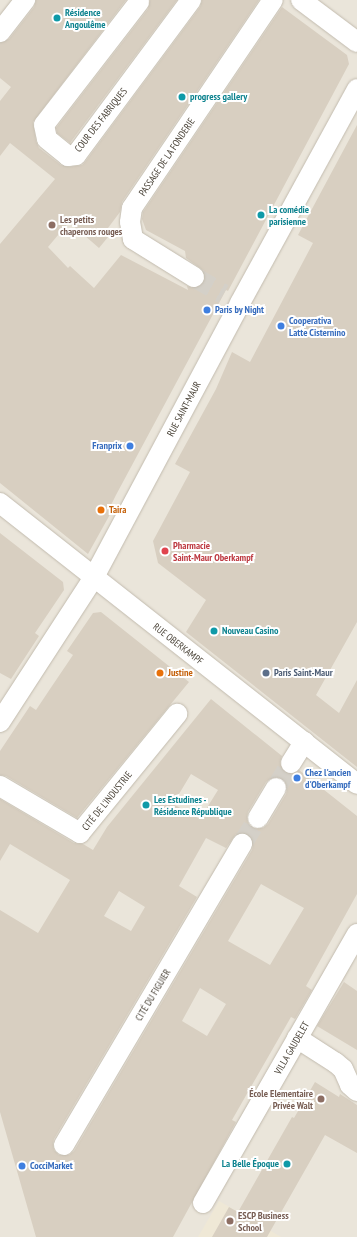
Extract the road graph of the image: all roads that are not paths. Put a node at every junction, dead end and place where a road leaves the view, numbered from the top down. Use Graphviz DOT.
graph roads {
  1 [pos="25,0"];
  2 [pos="191,0"];
  3 [pos="273,0"];
  4 [pos="301,0"];
  5 [pos="139,2"];
  6 [pos="0,32"];
  7 [pos="357,42"];
  8 [pos="357,89"];
  9 [pos="194,277"];
  10 [pos="0,503"];
  11 [pos="94,578"];
  12 [pos="177,714"];
  13 [pos="0,722"];
  14 [pos="304,742"];
  15 [pos="290,763"];
  16 [pos="357,784"];
  17 [pos="0,786"];
  18 [pos="276,788"];
  19 [pos="258,818"];
  20 [pos="242,844"];
  21 [pos="357,934"];
  22 [pos="297,1038"];
  23 [pos="357,1092"];
  24 [pos="64,1145"];
  25 [pos="203,1203"];
  1 -- 6 [label="street"];
  2 -- 5 [label="street, COUR DES FABRIQUES"];
  3 -- 9 [label="street, PASSAGE DE LA FONDERIE"];
  4 -- 7 [label="street"];
  8 -- 11 [label="street, RUE SAINT-MAUR"];
  10 -- 11 [label="street, RUE OBERKAMPF"];
  11 -- 13 [label="street, RUE SAINT-MAUR"];
  11 -- 14 [label="street, RUE OBERKAMPF"];
  12 -- 17 [label="street, CITÉ DE L'INDUSTRIE"];
  14 -- 15 [label="street"];
  14 -- 16 [label="street, RUE OBERKAMPF"];
  18 -- 19 [label="street"];
  20 -- 24 [label="street, CITÉ DU FIGUIER"];
  21 -- 22 [label="street, VILLA GAUDELET"];
  22 -- 23 [label="street"];
  22 -- 25 [label="street, VILLA GAUDELET"];
}
